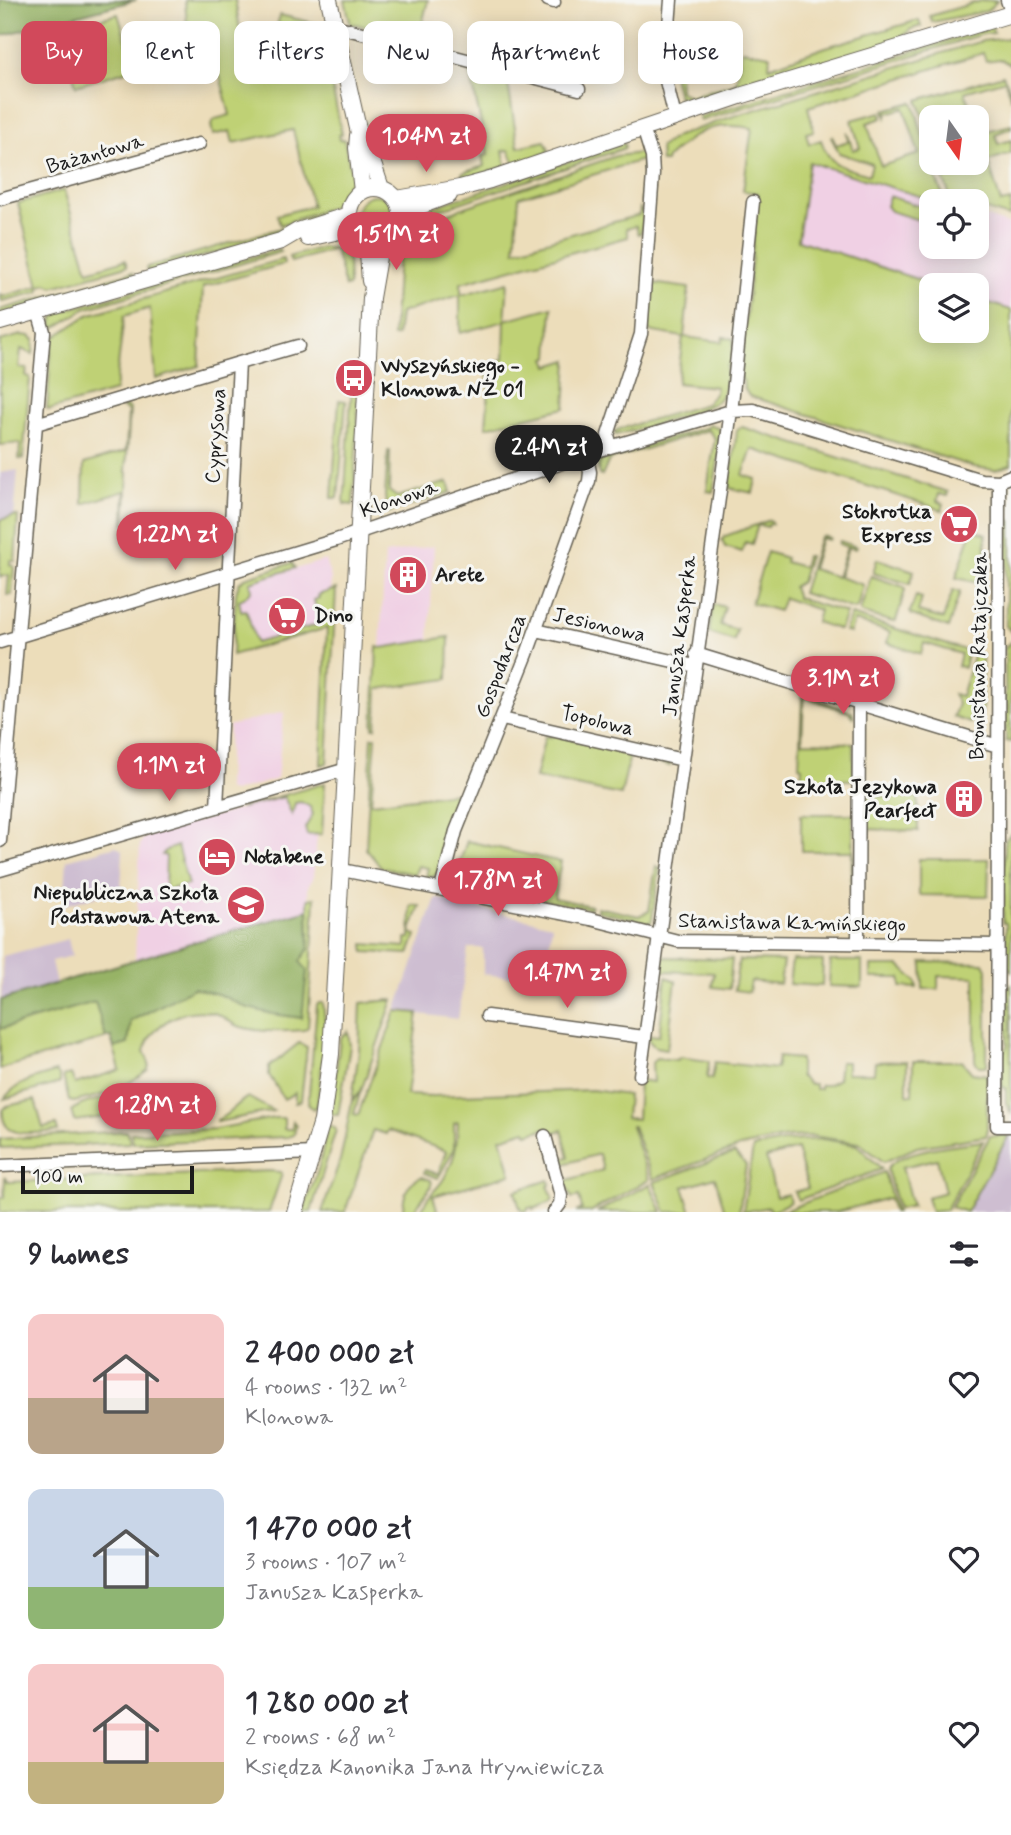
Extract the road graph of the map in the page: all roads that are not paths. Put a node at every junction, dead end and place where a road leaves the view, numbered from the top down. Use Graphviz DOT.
graph roads {
  1 [pos="329,0"];
  2 [pos="671,0"];
  3 [pos="1007,0"];
  4 [pos="1011,13"];
  5 [pos="334,21"];
  6 [pos="349,30"];
  7 [pos="348,84"];
  8 [pos="579,89"];
  9 [pos="675,117"];
  10 [pos="643,128"];
  11 [pos="359,133"];
  12 [pos="199,144"];
  13 [pos="381,188"];
  14 [pos="362,191"];
  15 [pos="0,199"];
  16 [pos="753,202"];
  17 [pos="399,206"];
  18 [pos="351,221"];
  19 [pos="374,239"];
  20 [pos="38,311"];
  21 [pos="0,322"];
  22 [pos="298,346"];
  23 [pos="239,363"];
  24 [pos="731,411"];
  25 [pos="36,424"];
  26 [pos="611,446"];
  27 [pos="586,454"];
  28 [pos="1005,479"];
  29 [pos="359,533"];
  30 [pos="228,574"];
  31 [pos="536,630"];
  32 [pos="17,637"];
  33 [pos="0,642"];
  34 [pos="695,660"];
  35 [pos="859,704"];
  36 [pos="502,719"];
  37 [pos="998,746"];
  38 [pos="683,760"];
  39 [pos="347,769"];
  40 [pos="217,807"];
  41 [pos="0,839"];
  42 [pos="0,870"];
  43 [pos="342,870"];
  44 [pos="440,889"];
  45 [pos="660,938"];
  46 [pos="858,943"];
  47 [pos="997,946"];
  48 [pos="486,1016"];
  49 [pos="644,1037"];
  50 [pos="640,1075"];
  51 [pos="1011,1126"];
  52 [pos="545,1136"];
  53 [pos="314,1153"];
  54 [pos="0,1166"];
  55 [pos="295,1212"];
  56 [pos="554,1212"];
  1 -- 5 [label="street"];
  2 -- 9 [label="street"];
  3 -- 4 [label="street"];
  4 -- 9 [label="street"];
  6 -- 8 [label="street"];
  7 -- 11 [label="street"];
  9 -- 10 [label="street"];
  10 -- 17 [label="street"];
  10 -- 26 [label="street"];
  11 -- 13 [label="street"];
  11 -- 14 [label="street"];
  12 -- 15 [label="street, Bażantowa"];
  13 -- 14 [label="street"];
  13 -- 17 [label="street"];
  14 -- 18 [label="street"];
  16 -- 24 [label="street, Janusza Kasperka"];
  17 -- 19 [label="street"];
  18 -- 19 [label="street"];
  18 -- 20 [label="street"];
  19 -- 29 [label="street"];
  20 -- 21 [label="street"];
  20 -- 25 [label="street"];
  22 -- 23 [label="street"];
  23 -- 25 [label="street, Cyprysowa"];
  23 -- 30 [label="street, Cyprysowa"];
  24 -- 26 [label="street, Klonowa"];
  24 -- 28 [label="street, Klonowa"];
  24 -- 34 [label="street, Janusza Kasperka"];
  25 -- 32 [label="street"];
  26 -- 27 [label="street, Klonowa"];
  27 -- 29 [label="street, Klonowa"];
  27 -- 31 [label="street, Gospodarcza"];
  28 -- 37 [label="street, Bronisława Ratajczaka"];
  29 -- 30 [label="street, Klonowa"];
  29 -- 39 [label="street"];
  30 -- 32 [label="street, Klonowa"];
  30 -- 40 [label="street, Cyprysowa"];
  31 -- 34 [label="street, Jesionowa"];
  31 -- 36 [label="street, Gospodarcza"];
  32 -- 33 [label="street, Klonowa"];
  32 -- 41 [label="street"];
  34 -- 35 [label="street, Jesionowa"];
  34 -- 38 [label="street, Janusza Kasperka"];
  35 -- 37 [label="street, Jesionowa"];
  35 -- 46 [label="street"];
  36 -- 38 [label="street, Topolowa"];
  36 -- 44 [label="street, Gospodarcza"];
  37 -- 47 [label="street, Bronisława Ratajczaka"];
  38 -- 45 [label="street, Janusza Kasperka"];
  39 -- 40 [label="street"];
  39 -- 43 [label="street"];
  40 -- 42 [label="street"];
  43 -- 44 [label="street, Stanisława Kamińskiego"];
  43 -- 53 [label="street"];
  44 -- 45 [label="street, Stanisława Kamińskiego"];
  45 -- 46 [label="street, Stanisława Kamińskiego"];
  45 -- 49 [label="street, Janusza Kasperka"];
  46 -- 47 [label="street, Stanisława Kamińskiego"];
  47 -- 51 [label="street, Bronisława Ratajczaka"];
  48 -- 49 [label="street"];
  49 -- 50 [label="street, Janusza Kasperka"];
  52 -- 56 [label="street"];
  53 -- 54 [label="street"];
  53 -- 55 [label="street"];
}
